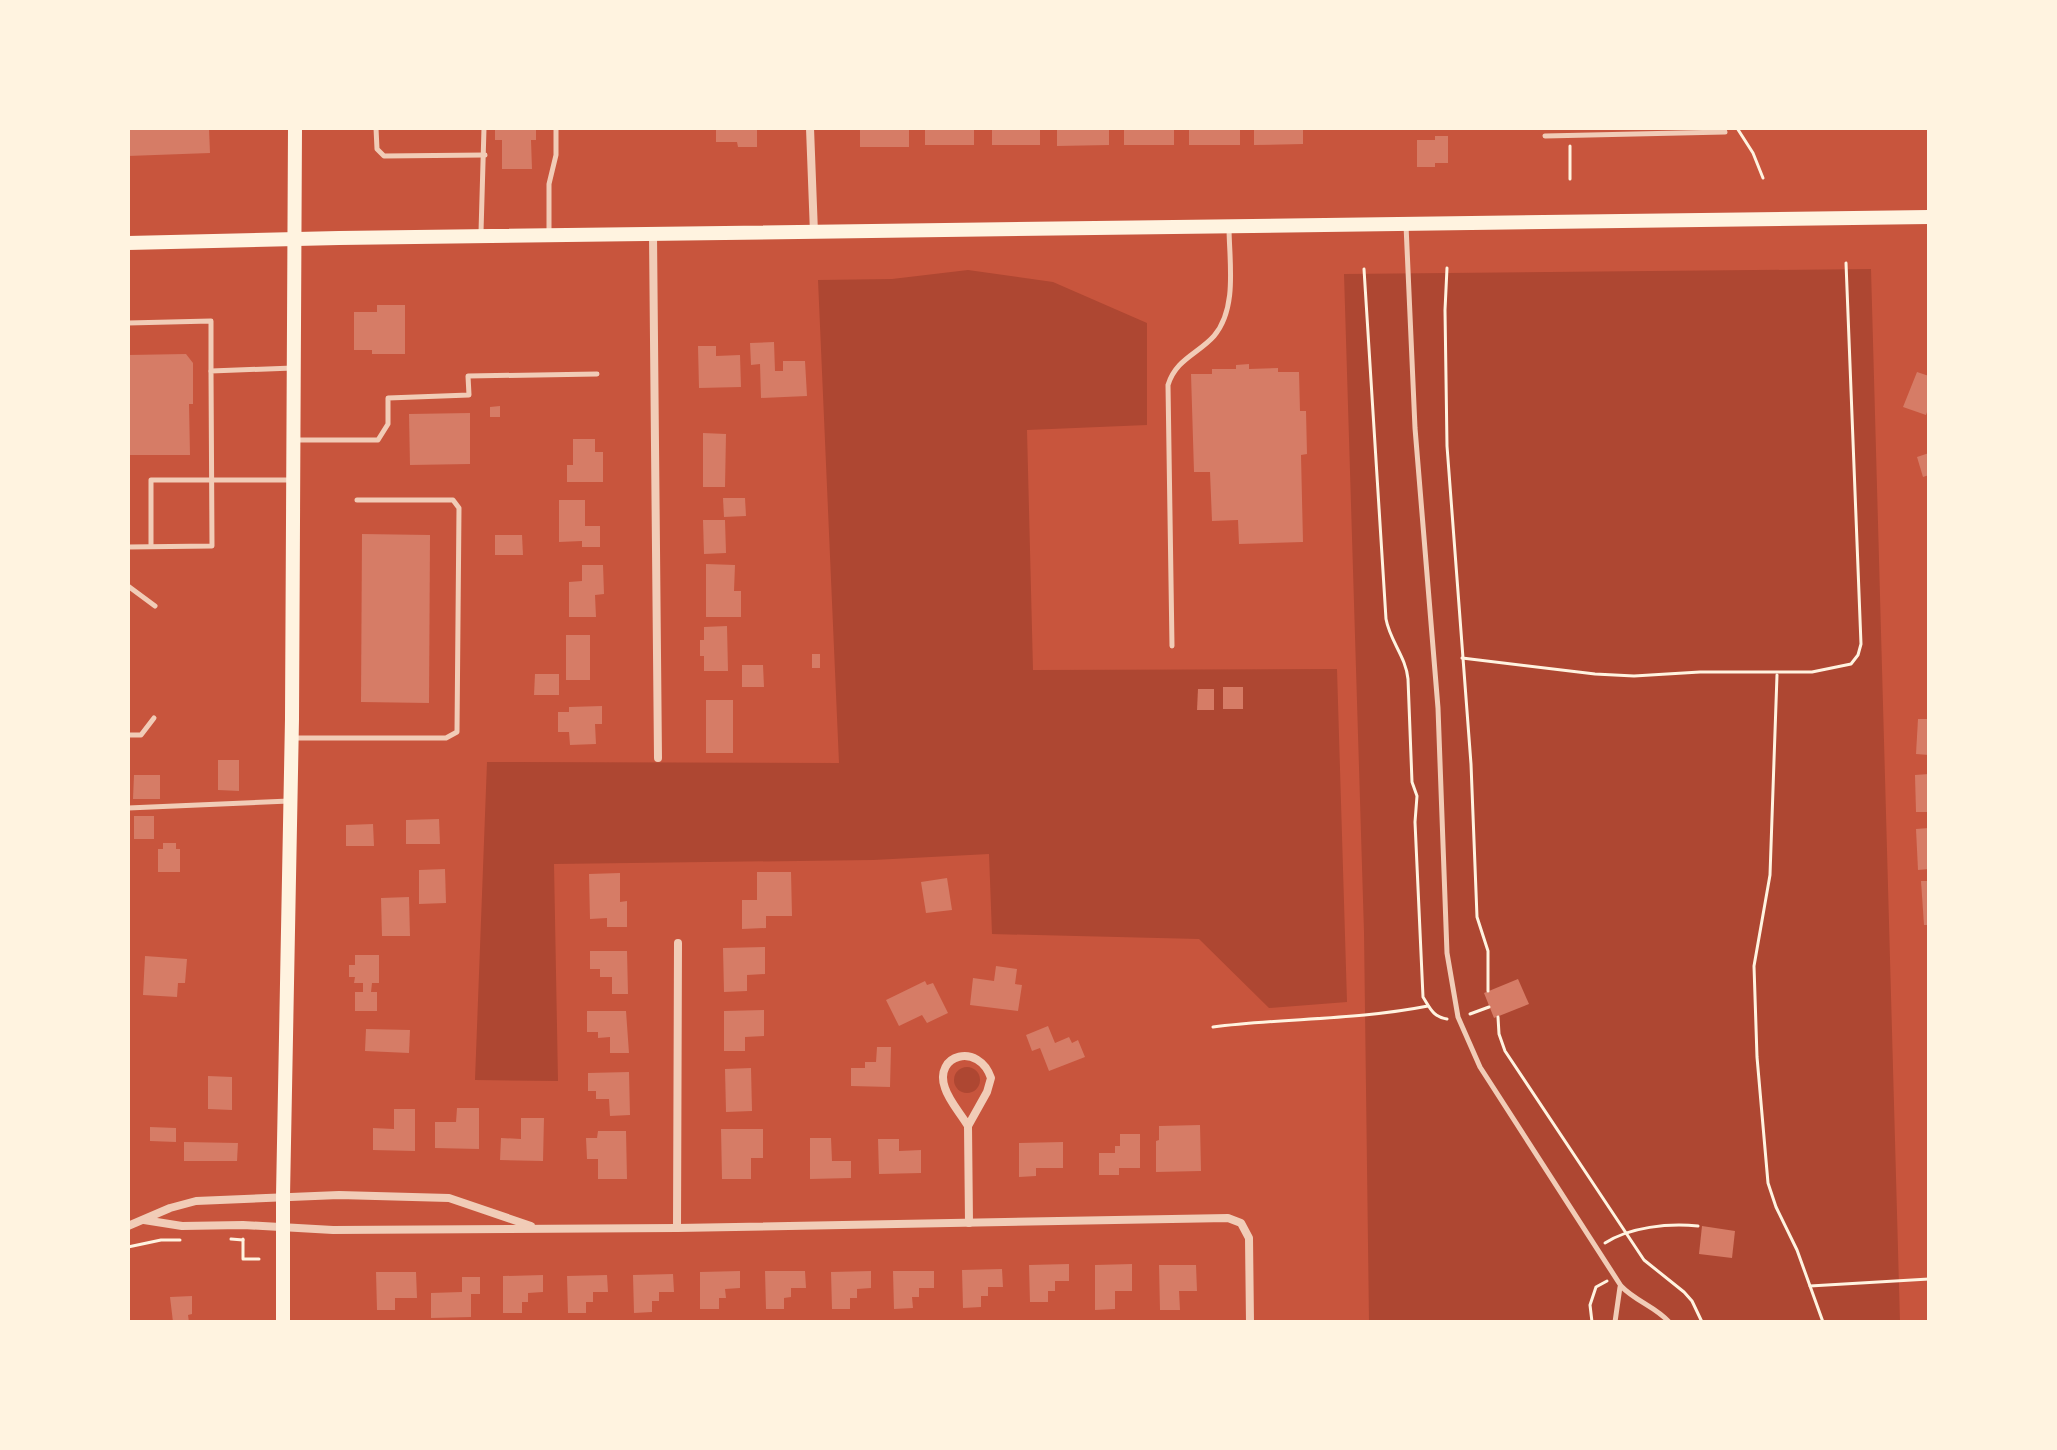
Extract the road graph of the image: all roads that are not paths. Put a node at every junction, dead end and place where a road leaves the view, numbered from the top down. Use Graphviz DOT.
graph roads {
  1 [pos="295,128"];
  2 [pos="376,128"];
  3 [pos="484,128"];
  4 [pos="556,128"];
  5 [pos="810,128"];
  6 [pos="1725,132"];
  7 [pos="1545,136"];
  8 [pos="485,155"];
  9 [pos="1929,217"];
  10 [pos="1406,224"];
  11 [pos="1229,225"];
  12 [pos="814,234"];
  13 [pos="653,235"];
  14 [pos="481,237"];
  15 [pos="549,237"];
  16 [pos="295,239"];
  17 [pos="128,243"];
  18 [pos="128,323"];
  19 [pos="294,368"];
  20 [pos="211,371"];
  21 [pos="597,374"];
  22 [pos="293,440"];
  23 [pos="212,479"];
  24 [pos="293,480"];
  25 [pos="357,500"];
  26 [pos="151,546"];
  27 [pos="128,547"];
  28 [pos="128,586"];
  29 [pos="155,606"];
  30 [pos="1172,646"];
  31 [pos="154,718"];
  32 [pos="128,735"];
  33 [pos="292,738"];
  34 [pos="658,758"];
  35 [pos="290,801"];
  36 [pos="128,808"];
  37 [pos="678,943"];
  38 [pos="968,1126"];
  39 [pos="283,1196"];
  40 [pos="144,1220"];
  41 [pos="969,1223"];
  42 [pos="128,1226"];
  43 [pos="283,1228"];
  44 [pos="677,1228"];
  45 [pos="539,1229"];
  46 [pos="1621,1286"];
  47 [pos="283,1322"];
  48 [pos="1250,1322"];
  49 [pos="1615,1322"];
  50 [pos="1669,1322"];
  1 -- 16 [label="main road"];
  2 -- 8 [label="lane"];
  3 -- 8 [label="lane"];
  4 -- 15 [label="lane"];
  5 -- 12 [label="street"];
  6 -- 7 [label="lane"];
  8 -- 14 [label="lane"];
  9 -- 10 [label="main road"];
  10 -- 11 [label="main road"];
  10 -- 46 [label="lane"];
  11 -- 12 [label="main road"];
  11 -- 30 [label="lane"];
  12 -- 13 [label="main road"];
  13 -- 15 [label="main road"];
  13 -- 34 [label="street"];
  14 -- 15 [label="main road"];
  14 -- 16 [label="main road"];
  16 -- 17 [label="main road"];
  16 -- 19 [label="main road"];
  18 -- 20 [label="lane"];
  19 -- 20 [label="lane"];
  19 -- 22 [label="main road"];
  20 -- 23 [label="lane"];
  21 -- 22 [label="lane"];
  22 -- 24 [label="main road"];
  23 -- 24 [label="lane"];
  23 -- 26 [label="lane"];
  23 -- 26 [label="lane"];
  24 -- 33 [label="main road"];
  25 -- 33 [label="lane"];
  26 -- 27 [label="lane"];
  28 -- 29 [label="lane"];
  31 -- 32 [label="lane"];
  33 -- 35 [label="main road"];
  35 -- 36 [label="lane"];
  35 -- 39 [label="main road"];
  37 -- 44 [label="street"];
  38 -- 38 [label="street"];
  38 -- 41 [label="street"];
  39 -- 40 [label="street"];
  39 -- 43 [label="main road"];
  39 -- 45 [label="street"];
  40 -- 42 [label="street"];
  40 -- 43 [label="street"];
  41 -- 44 [label="street"];
  41 -- 48 [label="street"];
  43 -- 45 [label="street"];
  43 -- 47 [label="main road"];
  44 -- 45 [label="street"];
  46 -- 49 [label="lane"];
  46 -- 50 [label="lane"];
}
